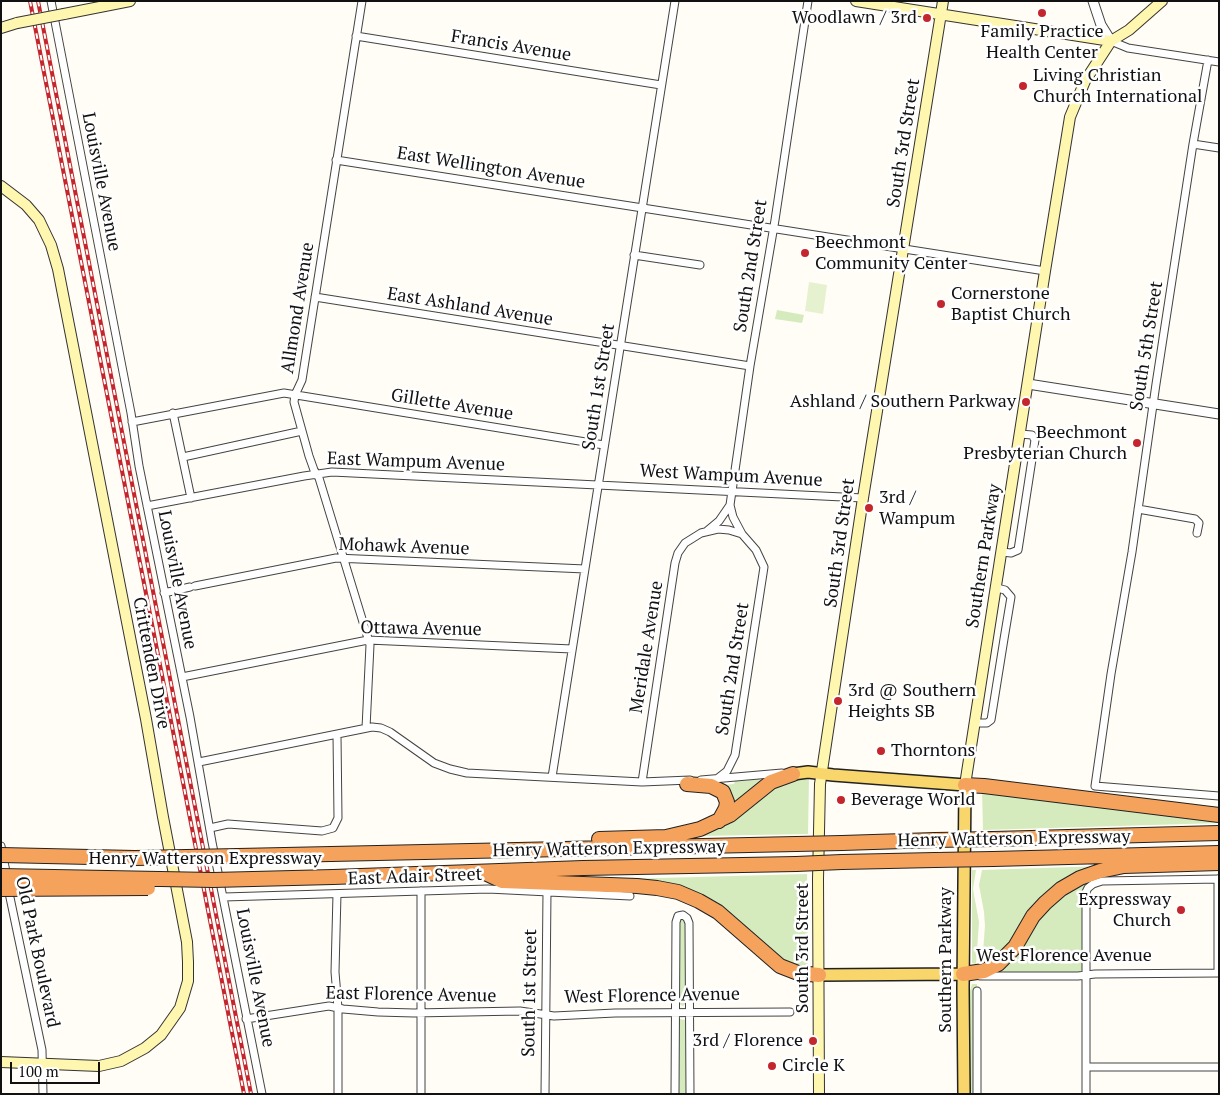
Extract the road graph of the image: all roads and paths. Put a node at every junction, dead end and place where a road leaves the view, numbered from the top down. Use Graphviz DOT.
graph roads {
  1 [pos="50,1"];
  2 [pos="130,1"];
  3 [pos="362,1"];
  4 [pos="675,1"];
  5 [pos="808,1"];
  6 [pos="856,1"];
  7 [pos="943,1"];
  8 [pos="1093,1"];
  9 [pos="1162,1"];
  10 [pos="940,15"];
  11 [pos="1,28"];
  12 [pos="356,36"];
  13 [pos="1111,41"];
  14 [pos="1208,60"];
  15 [pos="1219,62"];
  16 [pos="661,84"];
  17 [pos="1193,144"];
  18 [pos="1219,148"];
  19 [pos="336,160"];
  20 [pos="1,186"];
  21 [pos="642,207"];
  22 [pos="773,228"];
  23 [pos="904,249"];
  24 [pos="634,255"];
  25 [pos="700,266"];
  26 [pos="1045,271"];
  27 [pos="315,297"];
  28 [pos="621,346"];
  29 [pos="750,366"];
  30 [pos="1028,384"];
  31 [pos="295,395"];
  32 [pos="1153,403"];
  33 [pos="173,414"];
  34 [pos="1219,414"];
  35 [pos="132,422"];
  36 [pos="302,431"];
  37 [pos="1020,434"];
  38 [pos="604,445"];
  39 [pos="183,458"];
  40 [pos="316,474"];
  41 [pos="598,485"];
  42 [pos="732,492"];
  43 [pos="190,498"];
  44 [pos="863,498"];
  45 [pos="730,505"];
  46 [pos="147,506"];
  47 [pos="1138,509"];
  48 [pos="706,532"];
  49 [pos="1197,533"];
  50 [pos="742,534"];
  51 [pos="1002,552"];
  52 [pos="343,558"];
  53 [pos="585,569"];
  54 [pos="997,588"];
  55 [pos="164,593"];
  56 [pos="368,640"];
  57 [pos="572,649"];
  58 [pos="182,677"];
  59 [pos="975,723"];
  60 [pos="366,728"];
  61 [pos="336,735"];
  62 [pos="735,755"];
  63 [pos="199,762"];
  64 [pos="822,773"];
  65 [pos="793,774"];
  66 [pos="552,777"];
  67 [pos="733,778"];
  68 [pos="717,779"];
  69 [pos="642,782"];
  70 [pos="687,784"];
  71 [pos="965,785"];
  72 [pos="1219,796"];
  73 [pos="1219,815"];
  74 [pos="719,821"];
  75 [pos="210,828"];
  76 [pos="1219,833"];
  77 [pos="1,846"];
  78 [pos="416,852"];
  79 [pos="1219,853"];
  80 [pos="1,856"];
  81 [pos="1219,862"];
  82 [pos="482,871"];
  83 [pos="1,876"];
  84 [pos="1218,879"];
  85 [pos="213,880"];
  86 [pos="1,889"];
  87 [pos="421,891"];
  88 [pos="547,892"];
  89 [pos="337,894"];
  90 [pos="630,896"];
  91 [pos="224,897"];
  92 [pos="1218,973"];
  93 [pos="963,974"];
  94 [pos="819,975"];
  95 [pos="1087,975"];
  96 [pos="977,991"];
  97 [pos="338,1008"];
  98 [pos="676,1012"];
  99 [pos="689,1012"];
  100 [pos="790,1012"];
  101 [pos="421,1013"];
  102 [pos="545,1015"];
  103 [pos="246,1019"];
  104 [pos="1,1062"];
  105 [pos="42,1064"];
  106 [pos="1086,1067"];
  107 [pos="1219,1067"];
  108 [pos="43,1094"];
  109 [pos="262,1094"];
  110 [pos="338,1094"];
  111 [pos="421,1094"];
  112 [pos="544,1094"];
  113 [pos="675,1094"];
  114 [pos="690,1094"];
  115 [pos="819,1094"];
  116 [pos="964,1094"];
  117 [pos="977,1094"];
  118 [pos="1086,1094"];
  1 -- 35 [label="street, Louisville Avenue"];
  2 -- 11 [label="main road, bridge"];
  3 -- 12 [label="street, Allmond Avenue"];
  4 -- 16 [label="street, South 1st Street"];
  5 -- 22 [label="street, South 2nd Street"];
  6 -- 10 [label="main road"];
  7 -- 10 [label="main road, South 3rd Street"];
  8 -- 13 [label="street"];
  9 -- 13 [label="main road, Southern Parkway"];
  10 -- 13 [label="main road"];
  10 -- 23 [label="main road, South 3rd Street"];
  12 -- 16 [label="street, Francis Avenue"];
  12 -- 19 [label="street, Allmond Avenue"];
  13 -- 14 [label="street"];
  13 -- 26 [label="main road, Southern Parkway"];
  14 -- 15 [label="street"];
  14 -- 17 [label="street, South 5th Street"];
  16 -- 21 [label="street, South 1st Street"];
  17 -- 18 [label="street"];
  17 -- 32 [label="street, South 5th Street"];
  19 -- 21 [label="street, East Wellington Avenue"];
  19 -- 27 [label="street, Allmond Avenue"];
  20 -- 105 [label="main road, Crittenden Drive"];
  21 -- 22 [label="street, East Wellington Avenue"];
  21 -- 24 [label="street, South 1st Street"];
  22 -- 23 [label="street, East Wellington Avenue"];
  22 -- 29 [label="street, South 2nd Street"];
  23 -- 26 [label="street, East Wellington Avenue"];
  23 -- 44 [label="main road, South 3rd Street"];
  24 -- 25 [label="street"];
  24 -- 28 [label="street, South 1st Street"];
  26 -- 30 [label="main road, Southern Parkway"];
  27 -- 28 [label="street, East Ashland Avenue"];
  27 -- 31 [label="street, Allmond Avenue"];
  28 -- 29 [label="street, East Ashland Avenue"];
  28 -- 38 [label="street, South 1st Street"];
  29 -- 42 [label="street, South 2nd Street"];
  30 -- 32 [label="street"];
  30 -- 37 [label="main road, Southern Parkway"];
  31 -- 33 [label="street, Gillette Avenue"];
  31 -- 36 [label="street, Allmond Avenue"];
  31 -- 38 [label="street, Gillette Avenue"];
  32 -- 34 [label="street"];
  32 -- 47 [label="street, South 5th Street"];
  33 -- 35 [label="street, Gillette Avenue"];
  33 -- 39 [label="street"];
  35 -- 46 [label="street, Louisville Avenue"];
  36 -- 39 [label="street"];
  36 -- 40 [label="street, Allmond Avenue"];
  37 -- 51 [label="main road, Southern Parkway"];
  37 -- 51 [label="street"];
  38 -- 41 [label="street, South 1st Street"];
  39 -- 43 [label="street"];
  40 -- 41 [label="street, East Wampum Avenue"];
  40 -- 43 [label="street, East Wampum Avenue"];
  40 -- 52 [label="street, Allmond Avenue"];
  41 -- 42 [label="street, West Wampum Avenue"];
  41 -- 53 [label="street, South 1st Street"];
  42 -- 44 [label="street, West Wampum Avenue"];
  42 -- 45 [label="street, South 2nd Street"];
  43 -- 46 [label="street, East Wampum Avenue"];
  44 -- 64 [label="main road, South 3rd Street"];
  45 -- 48 [label="street, Meridale Avenue"];
  45 -- 50 [label="street, South 2nd Street"];
  46 -- 55 [label="street, Louisville Avenue"];
  47 -- 49 [label="street"];
  47 -- 72 [label="street, South 5th Street"];
  48 -- 50 [label="street, Meridale Avenue"];
  48 -- 69 [label="street, Meridale Avenue"];
  50 -- 62 [label="street, South 2nd Street"];
  51 -- 54 [label="main road, Southern Parkway"];
  52 -- 53 [label="street, Mohawk Avenue"];
  52 -- 55 [label="street, Mohawk Avenue"];
  52 -- 56 [label="street, Allmond Avenue"];
  53 -- 57 [label="street, South 1st Street"];
  54 -- 59 [label="main road, Southern Parkway"];
  54 -- 59 [label="street"];
  55 -- 58 [label="street, Louisville Avenue"];
  56 -- 57 [label="street, Ottawa Avenue"];
  56 -- 58 [label="street, Ottawa Avenue"];
  56 -- 60 [label="street, Allmond Avenue"];
  57 -- 66 [label="street, South 1st Street"];
  58 -- 63 [label="street, Louisville Avenue"];
  59 -- 71 [label="main road, Southern Parkway"];
  60 -- 61 [label="street"];
  60 -- 66 [label="street"];
  61 -- 63 [label="street"];
  61 -- 75 [label="street"];
  62 -- 67 [label="street, South 2nd Street"];
  62 -- 68 [label="street, South 2nd Street"];
  63 -- 75 [label="street, Louisville Avenue"];
  64 -- 65 [label="main road"];
  64 -- 71 [label="main road"];
  64 -- 94 [label="main road, South 3rd Street"];
  65 -- 67 [label="street"];
  65 -- 74 [label="highway"];
  66 -- 69 [label="street"];
  67 -- 68 [label="street"];
  67 -- 70 [label="street"];
  68 -- 69 [label="street"];
  69 -- 70 [label="street"];
  70 -- 74 [label="highway"];
  71 -- 73 [label="highway"];
  71 -- 93 [label="main road, Southern Parkway"];
  74 -- 78 [label="highway"];
  75 -- 91 [label="street, Louisville Avenue"];
  76 -- 78 [label="highway, Henry Watterson Expressway, bridge"];
  77 -- 105 [label="street, Old Park Boulevard"];
  78 -- 80 [label="highway, Henry Watterson Expressway, bridge"];
  79 -- 82 [label="highway, Henry Watterson Expressway, bridge"];
  81 -- 93 [label="highway"];
  82 -- 85 [label="highway, Henry Watterson Expressway, bridge"];
  82 -- 94 [label="highway"];
  83 -- 85 [label="highway, Henry Watterson Expressway, bridge"];
  84 -- 92 [label="street"];
  84 -- 95 [label="street"];
  85 -- 86 [label="highway, bridge"];
  87 -- 88 [label="street, East Adair Street"];
  87 -- 89 [label="street, East Adair Street"];
  87 -- 101 [label="street"];
  88 -- 90 [label="street, East Adair Street"];
  88 -- 102 [label="street, South 1st Street"];
  89 -- 91 [label="street, East Adair Street"];
  89 -- 97 [label="street"];
  91 -- 103 [label="street, Louisville Avenue"];
  92 -- 95 [label="street, West Florence Avenue"];
  93 -- 94 [label="main road, West Florence Avenue"];
  93 -- 95 [label="street, West Florence Avenue"];
  93 -- 116 [label="main road, Southern Parkway"];
  94 -- 115 [label="main road, South 3rd Street"];
  95 -- 106 [label="street"];
  96 -- 117 [label="street"];
  97 -- 101 [label="street, East Florence Avenue"];
  97 -- 103 [label="street, East Florence Avenue"];
  97 -- 110 [label="street"];
  98 -- 99 [label="street, West Florence Avenue"];
  98 -- 99 [label="street"];
  98 -- 102 [label="street, West Florence Avenue"];
  98 -- 113 [label="street"];
  99 -- 100 [label="street, West Florence Avenue"];
  99 -- 114 [label="street"];
  101 -- 102 [label="street, East Florence Avenue"];
  101 -- 111 [label="street"];
  102 -- 112 [label="street, South 1st Street"];
  103 -- 109 [label="street, Louisville Avenue"];
  104 -- 105 [label="main road, Crittenden Drive"];
  105 -- 108 [label="street, Old Park Boulevard"];
  106 -- 107 [label="street"];
  106 -- 118 [label="street"];
}
